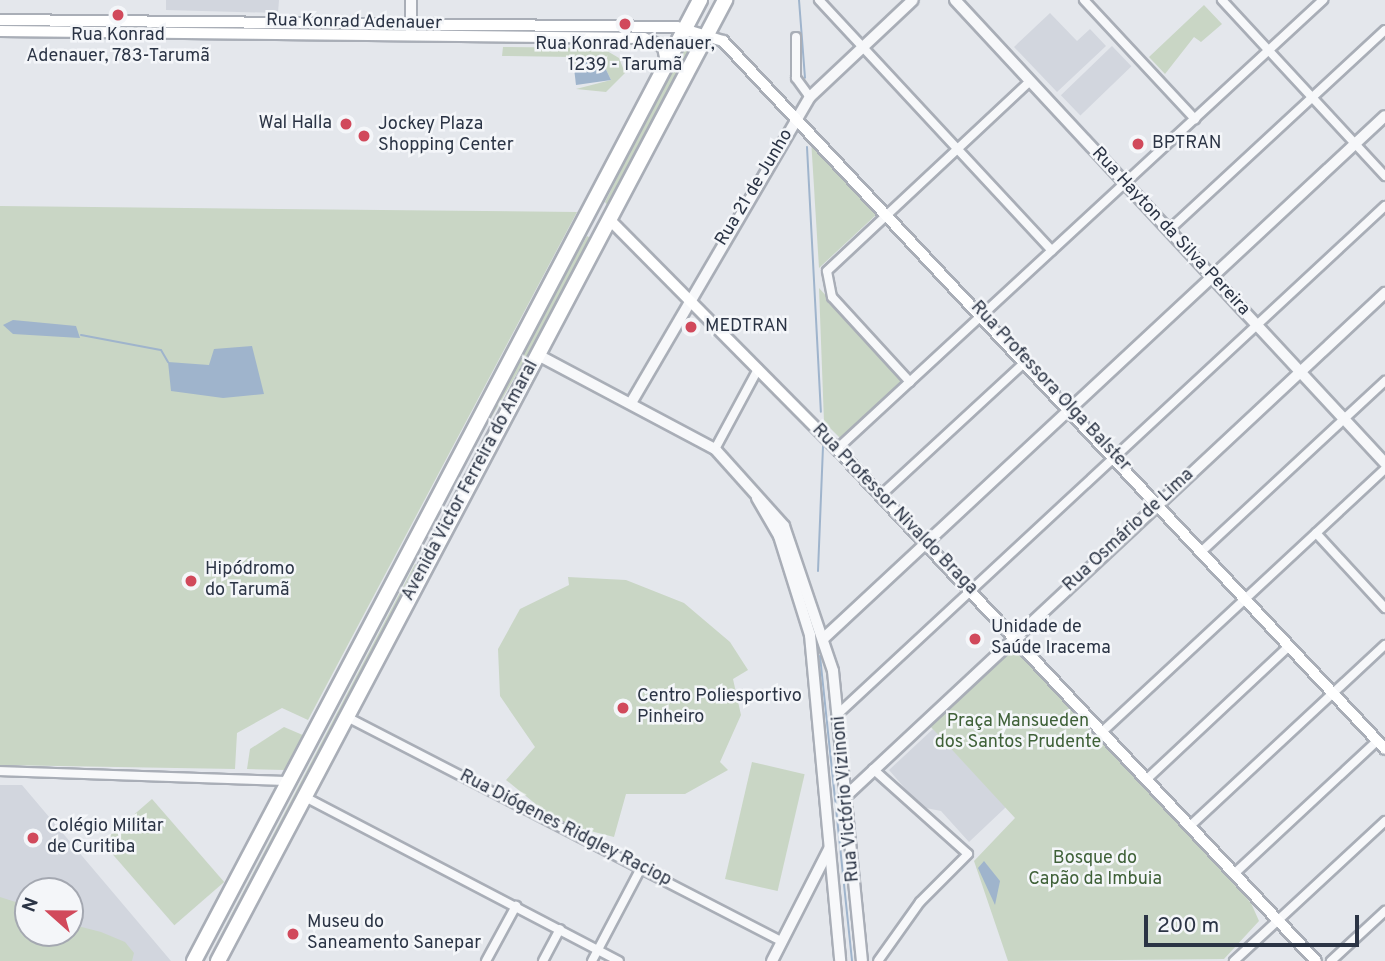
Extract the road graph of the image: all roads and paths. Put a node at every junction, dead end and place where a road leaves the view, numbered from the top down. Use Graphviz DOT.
graph roads {
  1 [pos="411,0"];
  2 [pos="700,0"];
  3 [pos="724,0"];
  4 [pos="819,0"];
  5 [pos="914,0"];
  6 [pos="955,0"];
  7 [pos="1084,0"];
  8 [pos="1222,0"];
  9 [pos="1323,0"];
  10 [pos="0,20"];
  11 [pos="411,24"];
  12 [pos="684,28"];
  13 [pos="1385,30"];
  14 [pos="0,31"];
  15 [pos="707,33"];
  16 [pos="411,36"];
  17 [pos="796,37"];
  18 [pos="862,47"];
  19 [pos="1269,50"];
  20 [pos="666,64"];
  21 [pos="1030,81"];
  22 [pos="810,97"];
  23 [pos="1312,97"];
  24 [pos="799,115"];
  25 [pos="1385,116"];
  26 [pos="1195,119"];
  27 [pos="1355,144"];
  28 [pos="957,148"];
  29 [pos="1385,176"];
  30 [pos="1125,183"];
  31 [pos="602,186"];
  32 [pos="1385,206"];
  33 [pos="888,212"];
  34 [pos="609,219"];
  35 [pos="1169,230"];
  36 [pos="1052,251"];
  37 [pos="1212,277"];
  38 [pos="1385,293"];
  39 [pos="688,298"];
  40 [pos="983,314"];
  41 [pos="1257,325"];
  42 [pos="538,355"];
  43 [pos="1026,361"];
  44 [pos="758,369"];
  45 [pos="1300,372"];
  46 [pos="1385,381"];
  47 [pos="910,382"];
  48 [pos="631,404"];
  49 [pos="1070,409"];
  50 [pos="1344,419"];
  51 [pos="715,449"];
  52 [pos="837,449"];
  53 [pos="1115,457"];
  54 [pos="1385,463"];
  55 [pos="1385,469"];
  56 [pos="745,481"];
  57 [pos="881,495"];
  58 [pos="1158,504"];
  59 [pos="419,531"];
  60 [pos="1316,533"];
  61 [pos="439,541"];
  62 [pos="926,543"];
  63 [pos="1202,551"];
  64 [pos="407,556"];
  65 [pos="426,566"];
  66 [pos="971,590"];
  67 [pos="1245,598"];
  68 [pos="1385,608"];
  69 [pos="1015,637"];
  70 [pos="824,638"];
  71 [pos="1385,645"];
  72 [pos="1289,646"];
  73 [pos="1333,693"];
  74 [pos="839,713"];
  75 [pos="347,716"];
  76 [pos="1102,731"];
  77 [pos="1381,745"];
  78 [pos="873,769"];
  79 [pos="0,771"];
  80 [pos="845,771"];
  81 [pos="1147,779"];
  82 [pos="289,781"];
  83 [pos="847,795"];
  84 [pos="304,797"];
  85 [pos="1385,821"];
  86 [pos="1191,826"];
  87 [pos="830,847"];
  88 [pos="641,869"];
  89 [pos="1235,873"];
  90 [pos="832,880"];
  91 [pos="813,882"];
  92 [pos="516,906"];
  93 [pos="1385,911"];
  94 [pos="1278,920"];
  95 [pos="560,929"];
  96 [pos="782,942"];
  97 [pos="598,950"];
  98 [pos="861,956"];
  99 [pos="880,958"];
  100 [pos="194,961"];
  101 [pos="218,961"];
  102 [pos="486,961"];
  103 [pos="543,961"];
  104 [pos="592,961"];
  105 [pos="619,961"];
  106 [pos="772,961"];
  107 [pos="841,961"];
  108 [pos="1234,961"];
  109 [pos="1316,961"];
  110 [pos="1331,961"];
  1 -- 11 [label="street"];
  2 -- 12 [label="highway, Avenida Victor Ferreira do Amaral"];
  3 -- 15 [label="highway, Avenida Victor Ferreira do Amaral"];
  4 -- 18 [label="street"];
  5 -- 18 [label="street, Rua 21 de Junho"];
  6 -- 21 [label="street, Rua Hayton da Silva Pereira"];
  7 -- 26 [label="street"];
  8 -- 19 [label="street"];
  9 -- 19 [label="street"];
  10 -- 11 [label="main road, Rua Konrad Adenauer"];
  11 -- 12 [label="main road, Rua Konrad Adenauer"];
  11 -- 16 [label="street"];
  12 -- 15 [label="main road, Rua Konrad Adenauer"];
  12 -- 20 [label="highway, Avenida Victor Ferreira do Amaral"];
  13 -- 23 [label="street"];
  14 -- 16 [label="main road, Rua Konrad Adenauer"];
  15 -- 24 [label="main road, Rua Professora Olga Balster"];
  15 -- 34 [label="highway, Avenida Victor Ferreira do Amaral"];
  16 -- 20 [label="main road, Rua Konrad Adenauer"];
  17 -- 22 [label="street"];
  18 -- 22 [label="street, Rua 21 de Junho"];
  18 -- 28 [label="street"];
  19 -- 23 [label="street"];
  19 -- 26 [label="street"];
  20 -- 31 [label="highway, Avenida Victor Ferreira do Amaral"];
  21 -- 28 [label="street"];
  21 -- 30 [label="street, Rua Hayton da Silva Pereira"];
  22 -- 24 [label="street, Rua 21 de Junho"];
  23 -- 27 [label="street"];
  23 -- 35 [label="street"];
  24 -- 33 [label="main road, Rua Professora Olga Balster"];
  24 -- 39 [label="street, Rua 21 de Junho"];
  25 -- 27 [label="street"];
  26 -- 30 [label="street"];
  27 -- 29 [label="street"];
  27 -- 37 [label="street"];
  28 -- 33 [label="street"];
  28 -- 36 [label="street"];
  30 -- 35 [label="street, Rua Hayton da Silva Pereira"];
  30 -- 36 [label="street"];
  31 -- 34 [label="highway"];
  31 -- 59 [label="highway, Avenida Victor Ferreira do Amaral"];
  32 -- 41 [label="street"];
  33 -- 40 [label="main road, Rua Professora Olga Balster"];
  33 -- 47 [label="street"];
  34 -- 39 [label="main road, Rua Professor Nivaldo Braga"];
  34 -- 42 [label="highway, Avenida Victor Ferreira do Amaral"];
  35 -- 37 [label="street, Rua Hayton da Silva Pereira"];
  36 -- 40 [label="street"];
  37 -- 41 [label="street, Rua Hayton da Silva Pereira"];
  37 -- 49 [label="street"];
  38 -- 45 [label="street, Rua Osmário de Lima"];
  39 -- 44 [label="main road, Rua Professor Nivaldo Braga"];
  39 -- 48 [label="street, Rua 21 de Junho"];
  40 -- 43 [label="main road, Rua Professora Olga Balster"];
  40 -- 47 [label="street"];
  41 -- 45 [label="street, Rua Hayton da Silva Pereira"];
  41 -- 53 [label="street"];
  42 -- 48 [label="street"];
  42 -- 61 [label="highway, Avenida Victor Ferreira do Amaral"];
  43 -- 49 [label="main road, Rua Professora Olga Balster"];
  43 -- 57 [label="street"];
  44 -- 51 [label="street"];
  44 -- 52 [label="main road, Rua Professor Nivaldo Braga"];
  45 -- 50 [label="street, Rua Hayton da Silva Pereira"];
  45 -- 58 [label="street, Rua Osmário de Lima"];
  46 -- 50 [label="street"];
  47 -- 52 [label="street"];
  48 -- 51 [label="street"];
  49 -- 53 [label="main road, Rua Professora Olga Balster"];
  49 -- 62 [label="street"];
  50 -- 54 [label="street, Rua Hayton da Silva Pereira"];
  50 -- 63 [label="street"];
  51 -- 56 [label="street"];
  52 -- 57 [label="main road, Rua Professor Nivaldo Braga"];
  53 -- 58 [label="main road, Rua Professora Olga Balster"];
  53 -- 66 [label="street"];
  55 -- 60 [label="street"];
  56 -- 70 [label="street, Rua Victório Vizinoni"];
  56 -- 87 [label="street, Rua Victório Vizinoni"];
  57 -- 62 [label="main road, Rua Professor Nivaldo Braga"];
  58 -- 63 [label="main road, Rua Professora Olga Balster"];
  58 -- 69 [label="street, Rua Osmário de Lima"];
  59 -- 61 [label="highway"];
  59 -- 64 [label="highway, Avenida Victor Ferreira do Amaral"];
  60 -- 67 [label="street"];
  60 -- 68 [label="street"];
  61 -- 65 [label="highway, Avenida Victor Ferreira do Amaral"];
  62 -- 66 [label="main road, Rua Professor Nivaldo Braga"];
  62 -- 70 [label="street"];
  63 -- 67 [label="main road, Rua Professora Olga Balster"];
  64 -- 65 [label="highway"];
  64 -- 82 [label="highway, Avenida Victor Ferreira do Amaral"];
  65 -- 75 [label="highway, Avenida Victor Ferreira do Amaral"];
  66 -- 69 [label="main road, Rua Professor Nivaldo Braga"];
  66 -- 74 [label="street"];
  67 -- 72 [label="main road, Rua Professora Olga Balster"];
  67 -- 76 [label="street"];
  69 -- 76 [label="main road, Rua Professor Nivaldo Braga"];
  69 -- 78 [label="street, Rua Osmário de Lima"];
  70 -- 74 [label="street, Rua Victório Vizinoni"];
  71 -- 73 [label="street"];
  72 -- 73 [label="main road, Rua Professora Olga Balster"];
  72 -- 81 [label="street"];
  73 -- 77 [label="main road, Rua Professora Olga Balster"];
  73 -- 86 [label="street"];
  74 -- 80 [label="street, Rua Victório Vizinoni"];
  75 -- 84 [label="highway, Avenida Victor Ferreira do Amaral"];
  75 -- 88 [label="street, Rua Diógenes Ridgley Raciop"];
  76 -- 81 [label="main road, Rua Professor Nivaldo Braga"];
  77 -- 89 [label="street"];
  78 -- 80 [label="street"];
  78 -- 83 [label="street, Rua Osmário de Lima"];
  78 -- 99 [label="street"];
  79 -- 82 [label="street"];
  80 -- 83 [label="street, Rua Victório Vizinoni"];
  81 -- 86 [label="main road, Rua Professor Nivaldo Braga"];
  82 -- 100 [label="highway, Avenida Victor Ferreira do Amaral"];
  83 -- 98 [label="street, Rua Victório Vizinoni"];
  84 -- 92 [label="street"];
  84 -- 101 [label="highway, Avenida Victor Ferreira do Amaral"];
  85 -- 94 [label="street"];
  86 -- 89 [label="main road, Rua Professor Nivaldo Braga"];
  87 -- 90 [label="street, Rua Victório Vizinoni"];
  87 -- 91 [label="street"];
  88 -- 96 [label="street, Rua Diógenes Ridgley Raciop"];
  88 -- 97 [label="street"];
  89 -- 94 [label="main road, Rua Professor Nivaldo Braga"];
  90 -- 91 [label="street"];
  90 -- 107 [label="street, Rua Victório Vizinoni"];
  91 -- 96 [label="street"];
  92 -- 95 [label="street"];
  92 -- 102 [label="street"];
  93 -- 110 [label="street"];
  94 -- 108 [label="street"];
  94 -- 109 [label="main road, Rua Professor Nivaldo Braga"];
  95 -- 97 [label="street"];
  95 -- 103 [label="street"];
  96 -- 106 [label="street"];
  97 -- 104 [label="street"];
  97 -- 105 [label="street"];
  98 -- 99 [label="street"];
}
